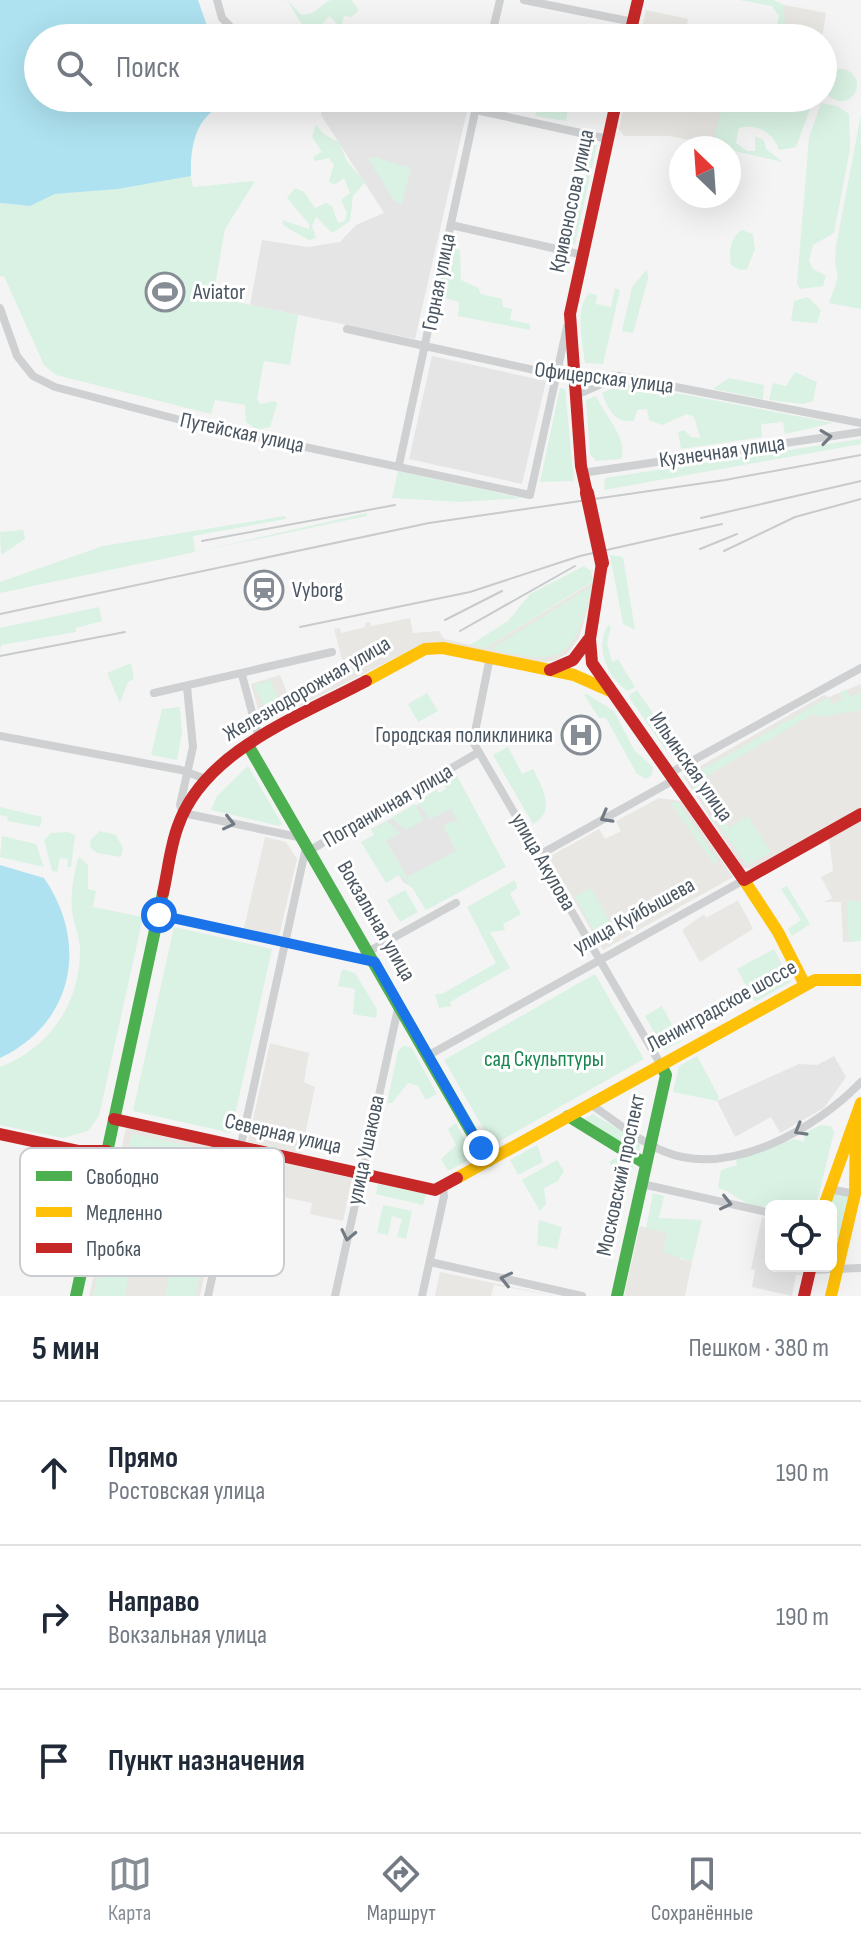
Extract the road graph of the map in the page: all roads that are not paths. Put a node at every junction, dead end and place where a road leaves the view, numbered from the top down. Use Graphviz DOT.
graph roads {
  1 [pos="217,0"];
  2 [pos="500,0"];
  3 [pos="524,0"];
  4 [pos="638,0"];
  5 [pos="633,22"];
  6 [pos="228,24"];
  7 [pos="494,24"];
  8 [pos="476,112"];
  9 [pos="485,112"];
  10 [pos="614,112"];
  11 [pos="608,139"];
  12 [pos="451,225"];
  13 [pos="583,255"];
  14 [pos="0,308"];
  15 [pos="570,314"];
  16 [pos="347,329"];
  17 [pos="426,346"];
  18 [pos="556,374"];
  19 [pos="575,375"];
  20 [pos="619,376"];
  21 [pos="576,395"];
  22 [pos="861,423"];
  23 [pos="861,432"];
  24 [pos="399,465"];
  25 [pos="584,480"];
  26 [pos="530,495"];
  27 [pos="588,640"];
  28 [pos="332,652"];
  29 [pos="490,657"];
  30 [pos="861,668"];
  31 [pos="549,670"];
  32 [pos="242,675"];
  33 [pos="187,687"];
  34 [pos="610,691"];
  35 [pos="154,693"];
  36 [pos="0,736"];
  37 [pos="254,741"];
  38 [pos="473,742"];
  39 [pos="475,755"];
  40 [pos="187,772"];
  41 [pos="672,777"];
  42 [pos="206,779"];
  43 [pos="183,813"];
  44 [pos="861,814"];
  45 [pos="306,847"];
  46 [pos="539,855"];
  47 [pos="744,880"];
  48 [pos="456,903"];
  49 [pos="159,915"];
  50 [pos="285,943"];
  51 [pos="367,957"];
  52 [pos="600,960"];
  53 [pos="861,980"];
  54 [pos="805,985"];
  55 [pos="399,1003"];
  56 [pos="391,1031"];
  57 [pos="415,1032"];
  58 [pos="429,1055"];
  59 [pos="661,1065"];
  60 [pos="861,1082"];
  61 [pos="861,1103"];
  62 [pos="590,1104"];
  63 [pos="568,1116"];
  64 [pos="114,1119"];
  65 [pos="0,1134"];
  66 [pos="651,1143"];
  67 [pos="241,1147"];
  68 [pos="65,1148"];
  69 [pos="108,1148"];
  70 [pos="245,1148"];
  71 [pos="284,1157"];
  72 [pos="488,1161"];
  73 [pos="851,1161"];
  74 [pos="646,1164"];
  75 [pos="361,1174"];
  76 [pos="642,1184"];
  77 [pos="443,1187"];
  78 [pos="828,1188"];
  79 [pos="855,1194"];
  80 [pos="825,1200"];
  81 [pos="765,1212"];
  82 [pos="430,1262"];
  83 [pos="861,1268"];
  84 [pos="838,1269"];
  85 [pos="809,1272"];
  86 [pos="80,1276"];
  87 [pos="212,1276"];
  88 [pos="76,1296"];
  89 [pos="208,1296"];
  90 [pos="335,1296"];
  91 [pos="422,1296"];
  92 [pos="582,1296"];
  93 [pos="617,1296"];
  94 [pos="804,1296"];
  95 [pos="831,1296"];
  1 -- 6 [label="street"];
  2 -- 7 [label="street"];
  3 -- 5 [label="street"];
  4 -- 5 [label="main road"];
  8 -- 12 [label="street, Горная улица"];
  9 -- 11 [label="street"];
  10 -- 11 [label="main road, Кривоносова улица"];
  11 -- 13 [label="main road, Кривоносова улица"];
  12 -- 13 [label="street"];
  12 -- 17 [label="street, Горная улица"];
  13 -- 15 [label="main road, Кривоносова улица"];
  14 -- 24 [label="street, Путейская улица"];
  15 -- 18 [label="street, Кривоносова улица"];
  15 -- 19 [label="main road, Кривоносова улица"];
  16 -- 17 [label="street, Офицерская улица"];
  17 -- 18 [label="street, Офицерская улица"];
  17 -- 24 [label="street, Горная улица"];
  18 -- 19 [label="street, Офицерская улица"];
  18 -- 26 [label="street, Кривоносова улица"];
  19 -- 20 [label="street, Офицерская улица"];
  19 -- 21 [label="main road, Кривоносова улица"];
  20 -- 21 [label="street"];
  20 -- 22 [label="street, Офицерская улица"];
  21 -- 25 [label="main road, Кривоносова улица"];
  25 -- 23 [label="street, Кузнечная улица, one-way"];
  24 -- 26 [label="street, Путейская улица"];
  25 -- 27 [label="main road, Кривоносова улица, bridge"];
  27 -- 31 [label="main road"];
  27 -- 34 [label="main road, Ильинская улица"];
  28 -- 32 [label="street"];
  29 -- 31 [label="main road, Железнодорожная улица"];
  29 -- 37 [label="main road, Железнодорожная улица"];
  29 -- 38 [label="street, Пограничная улица"];
  30 -- 41 [label="street"];
  31 -- 34 [label="main road, Железнодорожная улица"];
  32 -- 33 [label="street"];
  32 -- 37 [label="street"];
  33 -- 35 [label="street"];
  33 -- 40 [label="street"];
  34 -- 41 [label="main road, Ильинская улица"];
  36 -- 40 [label="street"];
  37 -- 42 [label="main road, Железнодорожная улица"];
  37 -- 45 [label="main road, Вокзальная улица"];
  38 -- 39 [label="street, улица Акулова"];
  39 -- 45 [label="street, Пограничная улица"];
  39 -- 46 [label="street, улица Акулова"];
  40 -- 42 [label="street"];
  40 -- 43 [label="street"];
  41 -- 46 [label="street, one-way"];
  41 -- 47 [label="main road, Ильинская улица"];
  42 -- 43 [label="main road, Железнодорожная улица"];
  43 -- 45 [label="street, one-way"];
  43 -- 49 [label="main road"];
  44 -- 47 [label="main road, улица Куйбышева"];
  45 -- 50 [label="street"];
  45 -- 51 [label="main road, Вокзальная улица"];
  46 -- 52 [label="street, улица Акулова"];
  47 -- 52 [label="street, улица Куйбышева"];
  47 -- 54 [label="main road, Ильинская улица"];
  48 -- 51 [label="street"];
  49 -- 50 [label="street"];
  49 -- 64 [label="main road"];
  50 -- 51 [label="street"];
  50 -- 67 [label="street"];
  51 -- 55 [label="main road, Вокзальная улица"];
  52 -- 58 [label="street, улица Куйбышева"];
  52 -- 59 [label="street, улица Акулова"];
  53 -- 54 [label="main road, Ленинградское шоссе"];
  54 -- 59 [label="main road, Ленинградское шоссе"];
  55 -- 56 [label="street, улица Ушакова"];
  55 -- 57 [label="main road, Вокзальная улица"];
  56 -- 57 [label="street"];
  56 -- 75 [label="street, улица Ушакова"];
  57 -- 58 [label="main road, Вокзальная улица"];
  58 -- 72 [label="main road, Вокзальная улица"];
  59 -- 62 [label="main road, Ленинградское шоссе"];
  59 -- 66 [label="main road, Московский проспект"];
  60 -- 66 [label="street, one-way"];
  61 -- 73 [label="main road"];
  62 -- 63 [label="main road, Ленинградское шоссе"];
  62 -- 66 [label="street"];
  63 -- 72 [label="main road, Ленинградское шоссе"];
  63 -- 74 [label="main road"];
  64 -- 67 [label="main road, Северная улица"];
  64 -- 69 [label="main road"];
  65 -- 68 [label="main road"];
  66 -- 74 [label="main road, Московский проспект"];
  67 -- 70 [label="main road, Северная улица"];
  71 -- 75 [label="main road, Северная улица"];
  72 -- 77 [label="main road, Ленинградское шоссе"];
  73 -- 78 [label="main road"];
  73 -- 79 [label="main road"];
  74 -- 76 [label="main road, Московский проспект"];
  75 -- 77 [label="main road, Северная улица"];
  75 -- 90 [label="street, улица Ушакова, one-way"];
  76 -- 81 [label="street, one-way"];
  76 -- 93 [label="main road, Московский проспект"];
  77 -- 82 [label="street"];
  78 -- 79 [label="street"];
  78 -- 80 [label="main road"];
  79 -- 84 [label="main road"];
  82 -- 91 [label="street"];
  92 -- 82 [label="street, one-way"];
  83 -- 84 [label="street"];
  84 -- 95 [label="main road"];
  85 -- 94 [label="main road"];
  86 -- 88 [label="main road"];
  87 -- 89 [label="street"];
}
